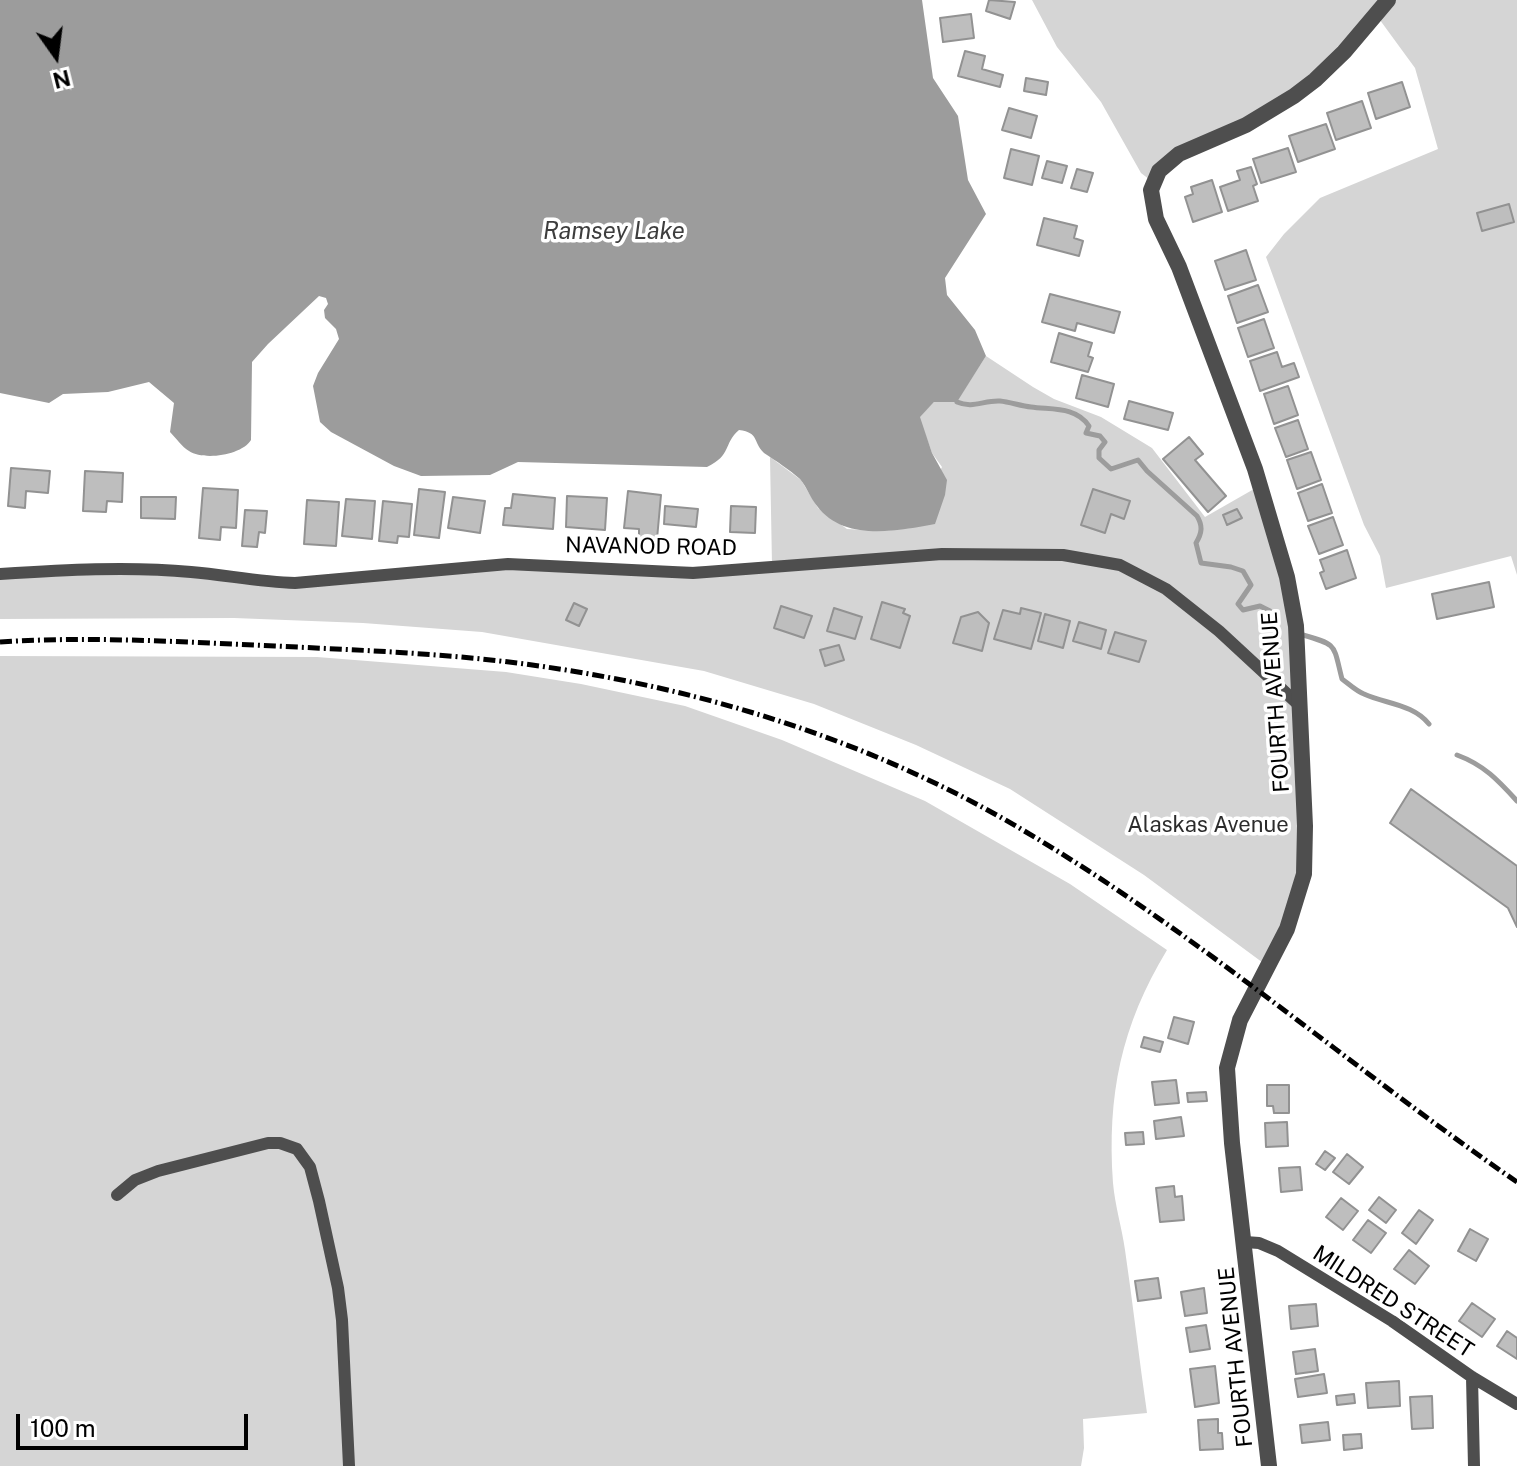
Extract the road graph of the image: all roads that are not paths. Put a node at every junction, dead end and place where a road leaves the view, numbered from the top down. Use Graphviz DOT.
graph roads {
  1 [pos="1388,0"];
  2 [pos="0,574"];
  3 [pos="1299,705"];
  4 [pos="117,1195"];
  5 [pos="1245,1242"];
  6 [pos="1472,1377"];
  7 [pos="1517,1404"];
  8 [pos="349,1466"];
  9 [pos="1269,1466"];
  10 [pos="1474,1466"];
  1 -- 3 [label="street, FOURTH AVENUE"];
  2 -- 3 [label="street, NAVANOD ROAD"];
  3 -- 5 [label="street, FOURTH AVENUE"];
  4 -- 8 [label="street"];
  5 -- 6 [label="street, MILDRED STREET"];
  5 -- 9 [label="street, FOURTH AVENUE"];
  6 -- 7 [label="street, MILDRED STREET"];
  6 -- 10 [label="street"];
}
